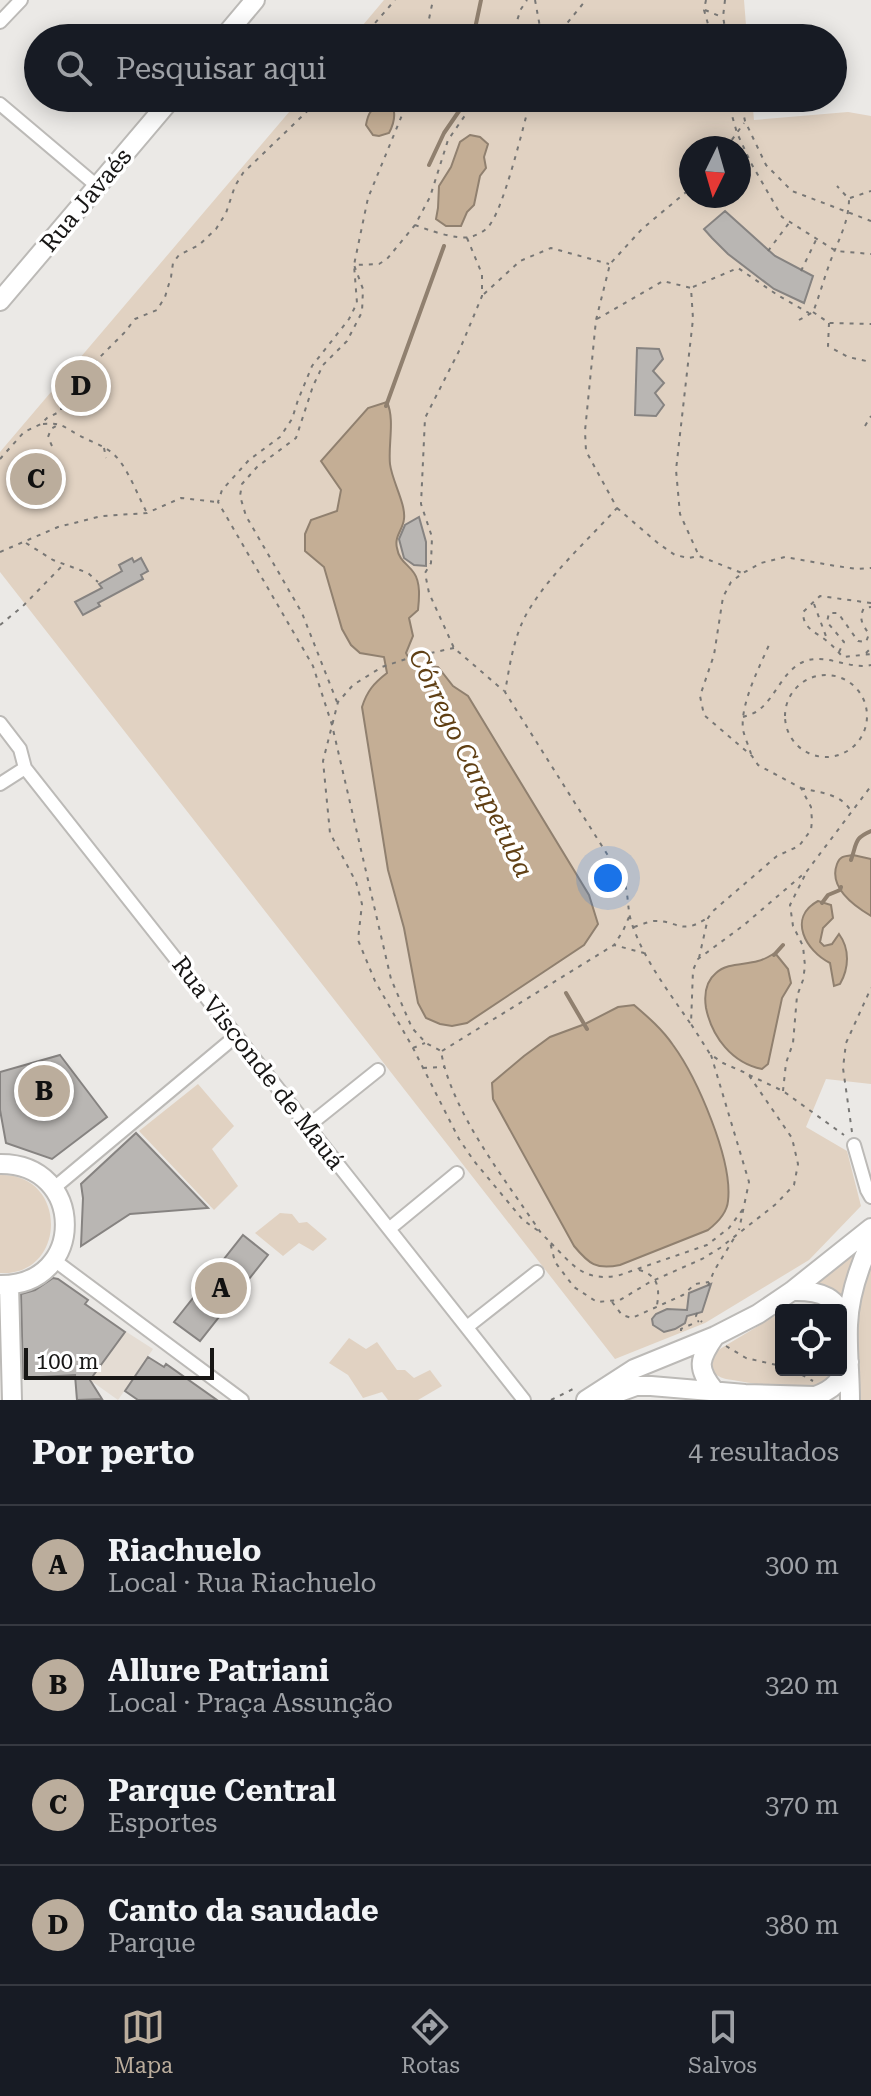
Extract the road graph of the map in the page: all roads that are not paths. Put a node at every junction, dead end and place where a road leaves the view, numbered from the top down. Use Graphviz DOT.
graph roads {
  1 [pos="21,0"];
  2 [pos="255,0"];
  3 [pos="0,22"];
  4 [pos="235,24"];
  5 [pos="0,104"];
  6 [pos="160,112"];
  7 [pos="97,186"];
  8 [pos="0,301"];
  9 [pos="0,723"];
  10 [pos="25,768"];
  11 [pos="0,784"];
  12 [pos="236,1036"];
  13 [pos="378,1070"];
  14 [pos="308,1126"];
  15 [pos="854,1145"];
  16 [pos="0,1164"];
  17 [pos="457,1173"];
  18 [pos="54,1188"];
  19 [pos="871,1197"];
  20 [pos="871,1228"];
  21 [pos="389,1229"];
  22 [pos="871,1241"];
  23 [pos="54,1260"];
  24 [pos="537,1272"];
  25 [pos="5,1285"];
  26 [pos="792,1291"];
  27 [pos="848,1326"];
  28 [pos="467,1327"];
  29 [pos="715,1336"];
  30 [pos="849,1362"];
  31 [pos="714,1390"];
  32 [pos="751,1397"];
  33 [pos="12,1400"];
  34 [pos="242,1400"];
  35 [pos="524,1400"];
  36 [pos="586,1400"];
  37 [pos="596,1400"];
  38 [pos="850,1400"];
  1 -- 3 [label="street"];
  2 -- 4 [label="street"];
  5 -- 7 [label="street"];
  6 -- 7 [label="street, Rua Javaés"];
  7 -- 8 [label="street, Rua Javaés"];
  9 -- 10 [label="street, Rua Visconde de Mauá"];
  10 -- 11 [label="street"];
  10 -- 12 [label="street, Rua Visconde de Mauá"];
  12 -- 14 [label="street, Rua Visconde de Mauá"];
  12 -- 18 [label="street"];
  13 -- 14 [label="street"];
  14 -- 21 [label="street, Rua Visconde de Mauá"];
  15 -- 19 [label="street"];
  16 -- 18 [label="street"];
  17 -- 21 [label="street"];
  18 -- 23 [label="street"];
  20 -- 26 [label="street"];
  21 -- 28 [label="street, Rua Visconde de Mauá"];
  22 -- 27 [label="street"];
  23 -- 25 [label="street"];
  23 -- 34 [label="street"];
  24 -- 28 [label="street"];
  25 -- 33 [label="street"];
  26 -- 27 [label="street"];
  26 -- 29 [label="street"];
  27 -- 30 [label="street"];
  28 -- 35 [label="street, Rua Visconde de Mauá"];
  29 -- 31 [label="street"];
  29 -- 36 [label="street"];
  30 -- 32 [label="street"];
  30 -- 38 [label="street"];
  31 -- 32 [label="street"];
  31 -- 37 [label="street"];
}
